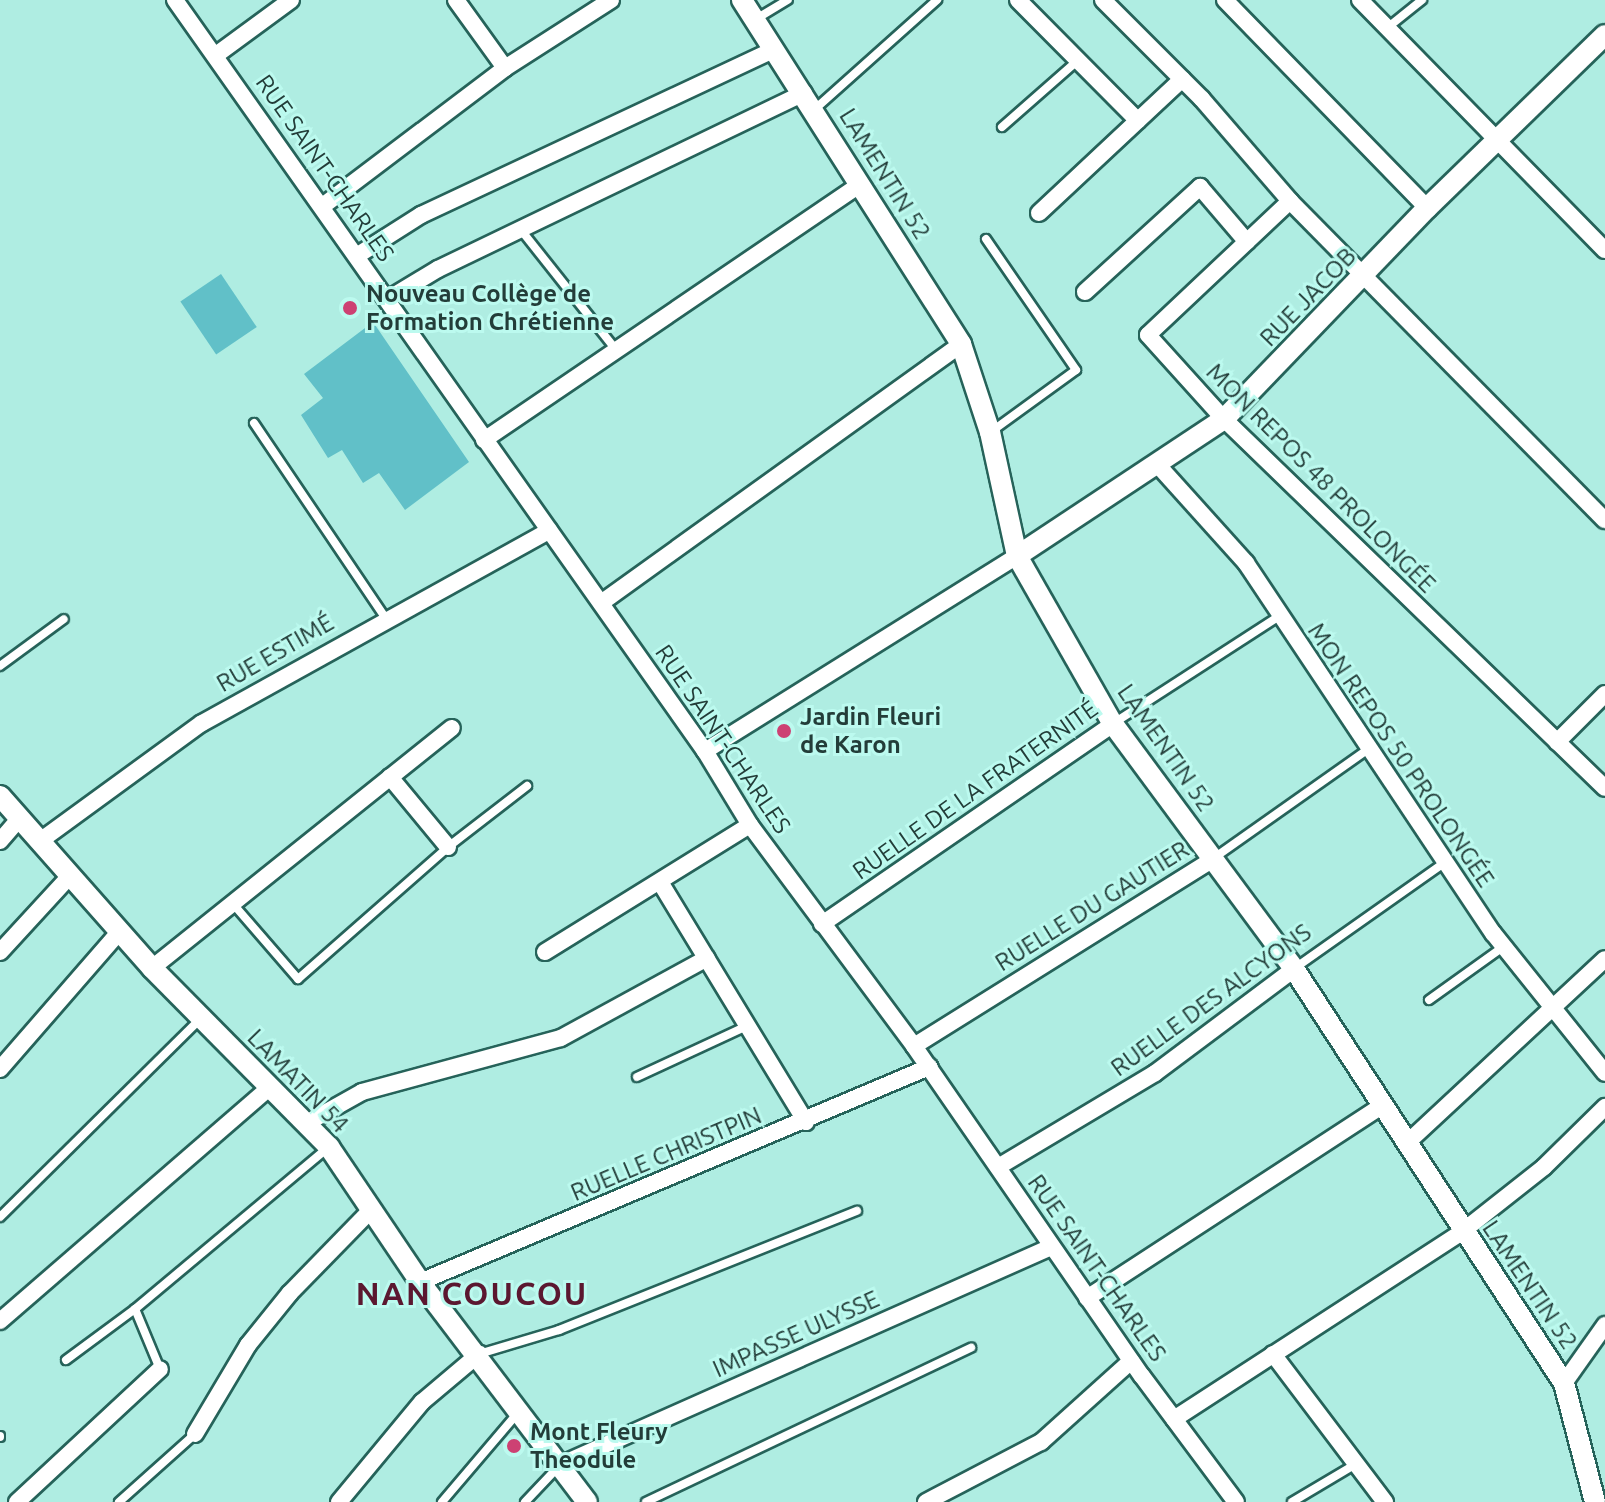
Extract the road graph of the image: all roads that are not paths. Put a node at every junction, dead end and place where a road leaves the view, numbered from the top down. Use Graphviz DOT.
graph roads {
  1 [pos="175,0"];
  2 [pos="291,0"];
  3 [pos="456,0"];
  4 [pos="611,0"];
  5 [pos="742,0"];
  6 [pos="788,0"];
  7 [pos="937,0"];
  8 [pos="1018,0"];
  9 [pos="1103,0"];
  10 [pos="1225,0"];
  11 [pos="1360,0"];
  12 [pos="1422,0"];
  13 [pos="755,20"];
  14 [pos="1387,28"];
  15 [pos="1605,35"];
  16 [pos="774,50"];
  17 [pos="216,55"];
  18 [pos="1077,61"];
  19 [pos="505,68"];
  20 [pos="1182,79"];
  21 [pos="809,101"];
  22 [pos="1138,121"];
  23 [pos="1002,127"];
  24 [pos="1495,141"];
  25 [pos="859,185"];
  26 [pos="1290,201"];
  27 [pos="324,205"];
  28 [pos="1427,208"];
  29 [pos="1039,213"];
  30 [pos="521,230"];
  31 [pos="986,239"];
  32 [pos="1247,242"];
  33 [pos="1605,250"];
  34 [pos="358,255"];
  35 [pos="1366,276"];
  36 [pos="1085,292"];
  37 [pos="388,299"];
  38 [pos="961,344"];
  39 [pos="617,351"];
  40 [pos="1224,419"];
  41 [pos="254,423"];
  42 [pos="990,432"];
  43 [pos="484,440"];
  44 [pos="1157,464"];
  45 [pos="1605,520"];
  46 [pos="549,531"];
  47 [pos="1017,556"];
  48 [pos="601,603"];
  49 [pos="385,617"];
  50 [pos="1278,617"];
  51 [pos="64,619"];
  52 [pos="0,666"];
  53 [pos="1605,694"];
  54 [pos="1113,724"];
  55 [pos="452,728"];
  56 [pos="1557,742"];
  57 [pos="1371,747"];
  58 [pos="705,751"];
  59 [pos="390,777"];
  60 [pos="527,786"];
  61 [pos="1605,788"];
  62 [pos="0,796"];
  63 [pos="19,819"];
  64 [pos="750,825"];
  65 [pos="0,841"];
  66 [pos="40,841"];
  67 [pos="448,847"];
  68 [pos="1213,859"];
  69 [pos="1445,862"];
  70 [pos="69,877"];
  71 [pos="660,882"];
  72 [pos="234,905"];
  73 [pos="822,924"];
  74 [pos="119,932"];
  75 [pos="1503,947"];
  76 [pos="0,952"];
  77 [pos="545,952"];
  78 [pos="707,958"];
  79 [pos="1605,959"];
  80 [pos="152,968"];
  81 [pos="1294,969"];
  82 [pos="1429,1000"];
  83 [pos="1550,1010"];
  84 [pos="200,1019"];
  85 [pos="748,1026"];
  86 [pos="914,1046"];
  87 [pos="929,1067"];
  88 [pos="0,1069"];
  89 [pos="1605,1073"];
  90 [pos="637,1077"];
  91 [pos="270,1087"];
  92 [pos="1383,1105"];
  93 [pos="1605,1107"];
  94 [pos="806,1122"];
  95 [pos="305,1124"];
  96 [pos="1407,1143"];
  97 [pos="329,1147"];
  98 [pos="998,1167"];
  99 [pos="857,1211"];
  100 [pos="369,1212"];
  101 [pos="0,1217"];
  102 [pos="1463,1231"];
  103 [pos="1051,1247"];
  104 [pos="420,1282"];
  105 [pos="1087,1298"];
  106 [pos="135,1309"];
  107 [pos="0,1321"];
  108 [pos="1605,1325"];
  109 [pos="971,1348"];
  110 [pos="479,1354"];
  111 [pos="1273,1354"];
  112 [pos="66,1360"];
  113 [pos="1131,1361"];
  114 [pos="160,1369"];
  115 [pos="1564,1383"];
  116 [pos="521,1410"];
  117 [pos="1174,1419"];
  118 [pos="195,1434"];
  119 [pos="1356,1464"];
  120 [pos="560,1465"];
  121 [pos="17,1502"];
  122 [pos="119,1502"];
  123 [pos="339,1502"];
  124 [pos="442,1502"];
  125 [pos="525,1502"];
  126 [pos="587,1502"];
  127 [pos="646,1502"];
  128 [pos="926,1502"];
  129 [pos="1236,1502"];
  130 [pos="1292,1502"];
  131 [pos="1385,1502"];
  132 [pos="1595,1502"];
  1 -- 17 [label="street, RUE SAINT-CHARLES"];
  2 -- 17 [label="street"];
  3 -- 19 [label="street"];
  4 -- 19 [label="street"];
  5 -- 13 [label="street, LAMENTIN 52"];
  6 -- 13 [label="lane"];
  7 -- 21 [label="lane"];
  8 -- 18 [label="street"];
  9 -- 20 [label="street"];
  10 -- 28 [label="street"];
  11 -- 14 [label="street"];
  12 -- 14 [label="lane"];
  13 -- 16 [label="street, LAMENTIN 52"];
  14 -- 24 [label="street"];
  15 -- 24 [label="street, RUE JACOB"];
  16 -- 21 [label="street, LAMENTIN 52"];
  16 -- 34 [label="street"];
  17 -- 27 [label="street, RUE SAINT-CHARLES"];
  18 -- 22 [label="street"];
  18 -- 23 [label="lane"];
  19 -- 27 [label="street"];
  20 -- 22 [label="street"];
  20 -- 26 [label="street"];
  21 -- 25 [label="street, LAMENTIN 52"];
  21 -- 30 [label="street"];
  22 -- 29 [label="street"];
  24 -- 28 [label="street, RUE JACOB"];
  24 -- 33 [label="street"];
  25 -- 38 [label="street, LAMENTIN 52"];
  25 -- 39 [label="street"];
  26 -- 32 [label="street, MON REPOS 48 PROLONGÉE"];
  26 -- 35 [label="street"];
  27 -- 34 [label="street, RUE SAINT-CHARLES"];
  28 -- 35 [label="street, RUE JACOB"];
  30 -- 37 [label="street"];
  30 -- 39 [label="lane"];
  31 -- 42 [label="lane"];
  32 -- 36 [label="street"];
  32 -- 40 [label="street, MON REPOS 48 PROLONGÉE"];
  34 -- 37 [label="street, RUE SAINT-CHARLES"];
  35 -- 40 [label="street, RUE JACOB"];
  35 -- 45 [label="street"];
  37 -- 43 [label="street, RUE SAINT-CHARLES"];
  38 -- 42 [label="street, LAMENTIN 52"];
  38 -- 48 [label="street"];
  39 -- 43 [label="street"];
  40 -- 44 [label="street, RUE JACOB"];
  40 -- 56 [label="street, MON REPOS 48 PROLONGÉE"];
  41 -- 49 [label="lane"];
  42 -- 47 [label="street, LAMENTIN 52"];
  43 -- 46 [label="street, RUE SAINT-CHARLES"];
  44 -- 47 [label="street, RUE JACOB"];
  44 -- 50 [label="street, MON REPOS 50 PROLONGÉE"];
  46 -- 48 [label="street, RUE SAINT-CHARLES"];
  46 -- 49 [label="street, RUE ESTIMÉ"];
  47 -- 54 [label="street, LAMENTIN 52"];
  47 -- 58 [label="street"];
  48 -- 58 [label="street, RUE SAINT-CHARLES"];
  49 -- 66 [label="street, RUE ESTIMÉ"];
  50 -- 54 [label="lane, RUELLE DE LA FRATERNITÉ"];
  50 -- 57 [label="street, MON REPOS 50 PROLONGÉE"];
  51 -- 52 [label="lane"];
  53 -- 56 [label="street"];
  54 -- 68 [label="street, LAMENTIN 52"];
  54 -- 73 [label="street, RUELLE DE LA FRATERNITÉ"];
  55 -- 59 [label="street"];
  56 -- 61 [label="street, MON REPOS 48 PROLONGÉE"];
  57 -- 68 [label="lane, RUELLE DU GAUTIER"];
  57 -- 69 [label="street, MON REPOS 50 PROLONGÉE"];
  58 -- 64 [label="street, RUE SAINT-CHARLES"];
  59 -- 67 [label="street"];
  59 -- 72 [label="street"];
  60 -- 67 [label="lane"];
  62 -- 63 [label="street, LAMATIN 54"];
  63 -- 65 [label="street"];
  63 -- 66 [label="street, LAMATIN 54"];
  64 -- 71 [label="street"];
  64 -- 73 [label="street, RUE SAINT-CHARLES"];
  66 -- 70 [label="street, LAMATIN 54"];
  67 -- 72 [label="lane"];
  68 -- 81 [label="street, LAMENTIN 52"];
  68 -- 86 [label="street, RUELLE DU GAUTIER"];
  69 -- 75 [label="street, MON REPOS 50 PROLONGÉE"];
  69 -- 81 [label="lane, RUELLE DES ALCYONS"];
  70 -- 74 [label="street, LAMATIN 54"];
  70 -- 76 [label="street"];
  71 -- 77 [label="street"];
  71 -- 78 [label="street"];
  72 -- 80 [label="street"];
  73 -- 86 [label="street, RUE SAINT-CHARLES"];
  74 -- 80 [label="street, LAMATIN 54"];
  74 -- 88 [label="street"];
  75 -- 82 [label="lane"];
  75 -- 83 [label="street, MON REPOS 50 PROLONGÉE"];
  78 -- 85 [label="street"];
  78 -- 95 [label="street"];
  79 -- 83 [label="street"];
  80 -- 84 [label="street, LAMATIN 54"];
  81 -- 92 [label="street, LAMENTIN 52"];
  81 -- 98 [label="street, RUELLE DES ALCYONS"];
  83 -- 89 [label="street, MON REPOS 50 PROLONGÉE"];
  83 -- 96 [label="street"];
  84 -- 91 [label="street, LAMATIN 54"];
  84 -- 101 [label="lane"];
  85 -- 90 [label="lane"];
  85 -- 94 [label="street"];
  86 -- 87 [label="street, RUE SAINT-CHARLES"];
  87 -- 94 [label="street, RUELLE CHRISTPIN"];
  87 -- 98 [label="street, RUE SAINT-CHARLES"];
  91 -- 95 [label="street, LAMATIN 54"];
  91 -- 107 [label="street"];
  92 -- 96 [label="street, LAMENTIN 52"];
  92 -- 105 [label="street"];
  93 -- 102 [label="street"];
  94 -- 104 [label="street, RUELLE CHRISTPIN"];
  95 -- 97 [label="street, LAMATIN 54"];
  96 -- 102 [label="street, LAMENTIN 52"];
  97 -- 100 [label="street, LAMATIN 54"];
  97 -- 106 [label="lane"];
  98 -- 103 [label="street, RUE SAINT-CHARLES"];
  99 -- 110 [label="lane"];
  100 -- 104 [label="street, LAMATIN 54"];
  100 -- 118 [label="street"];
  102 -- 111 [label="street"];
  102 -- 115 [label="street, LAMENTIN 52"];
  103 -- 105 [label="street, RUE SAINT-CHARLES"];
  103 -- 120 [label="street, IMPASSE ULYSSE"];
  104 -- 110 [label="street, LAMATIN 54"];
  105 -- 113 [label="street, RUE SAINT-CHARLES"];
  106 -- 112 [label="lane"];
  106 -- 114 [label="lane"];
  108 -- 115 [label="street"];
  109 -- 127 [label="lane"];
  110 -- 116 [label="street, LAMATIN 54"];
  110 -- 123 [label="street"];
  111 -- 117 [label="street"];
  111 -- 119 [label="street"];
  113 -- 117 [label="street, RUE SAINT-CHARLES"];
  113 -- 128 [label="street"];
  114 -- 121 [label="street"];
  115 -- 132 [label="street, LAMENTIN 52"];
  116 -- 120 [label="street, LAMATIN 54"];
  116 -- 124 [label="lane"];
  117 -- 129 [label="street, RUE SAINT-CHARLES"];
  118 -- 122 [label="lane"];
  119 -- 130 [label="lane"];
  119 -- 131 [label="street"];
  120 -- 125 [label="lane"];
  120 -- 126 [label="street, LAMATIN 54"];
}
